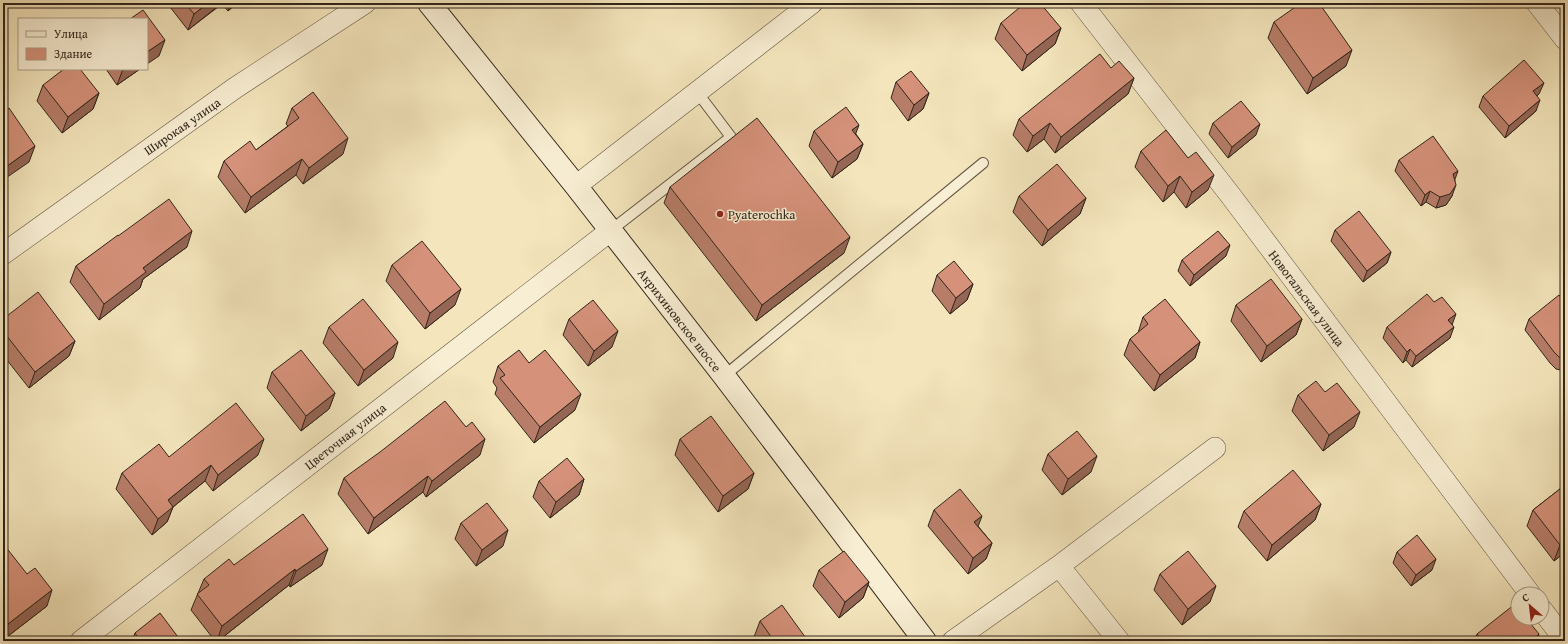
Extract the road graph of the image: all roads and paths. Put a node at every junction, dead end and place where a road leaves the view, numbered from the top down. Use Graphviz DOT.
graph roads {
  1 [pos="365,3"];
  2 [pos="429,3"];
  3 [pos="812,3"];
  4 [pos="1082,3"];
  5 [pos="1537,3"];
  6 [pos="1565,39"];
  7 [pos="697,92"];
  8 [pos="983,163"];
  9 [pos="576,186"];
  10 [pos="610,231"];
  11 [pos="3,254"];
  12 [pos="724,376"];
  13 [pos="1215,448"];
  14 [pos="1059,566"];
  15 [pos="1524,586"];
  16 [pos="1550,620"];
  17 [pos="1565,640"];
  18 [pos="81,641"];
  19 [pos="925,641"];
  20 [pos="952,641"];
  21 [pos="1119,641"];
  1 -- 11 [label="street, Широкая улица"];
  2 -- 9 [label="main road, Акрихиновское шоссе"];
  3 -- 7 [label="street"];
  4 -- 15 [label="street, Новогальская улица"];
  5 -- 6 [label="street"];
  7 -- 9 [label="street"];
  7 -- 10 [label="lane"];
  8 -- 12 [label="lane"];
  9 -- 10 [label="main road, Акрихиновское шоссе"];
  10 -- 12 [label="main road, Акрихиновское шоссе"];
  10 -- 18 [label="street, Цветочная улица"];
  12 -- 19 [label="main road, Акрихиновское шоссе"];
  13 -- 14 [label="street"];
  14 -- 20 [label="street"];
  14 -- 21 [label="street"];
  16 -- 17 [label="street"];
}
